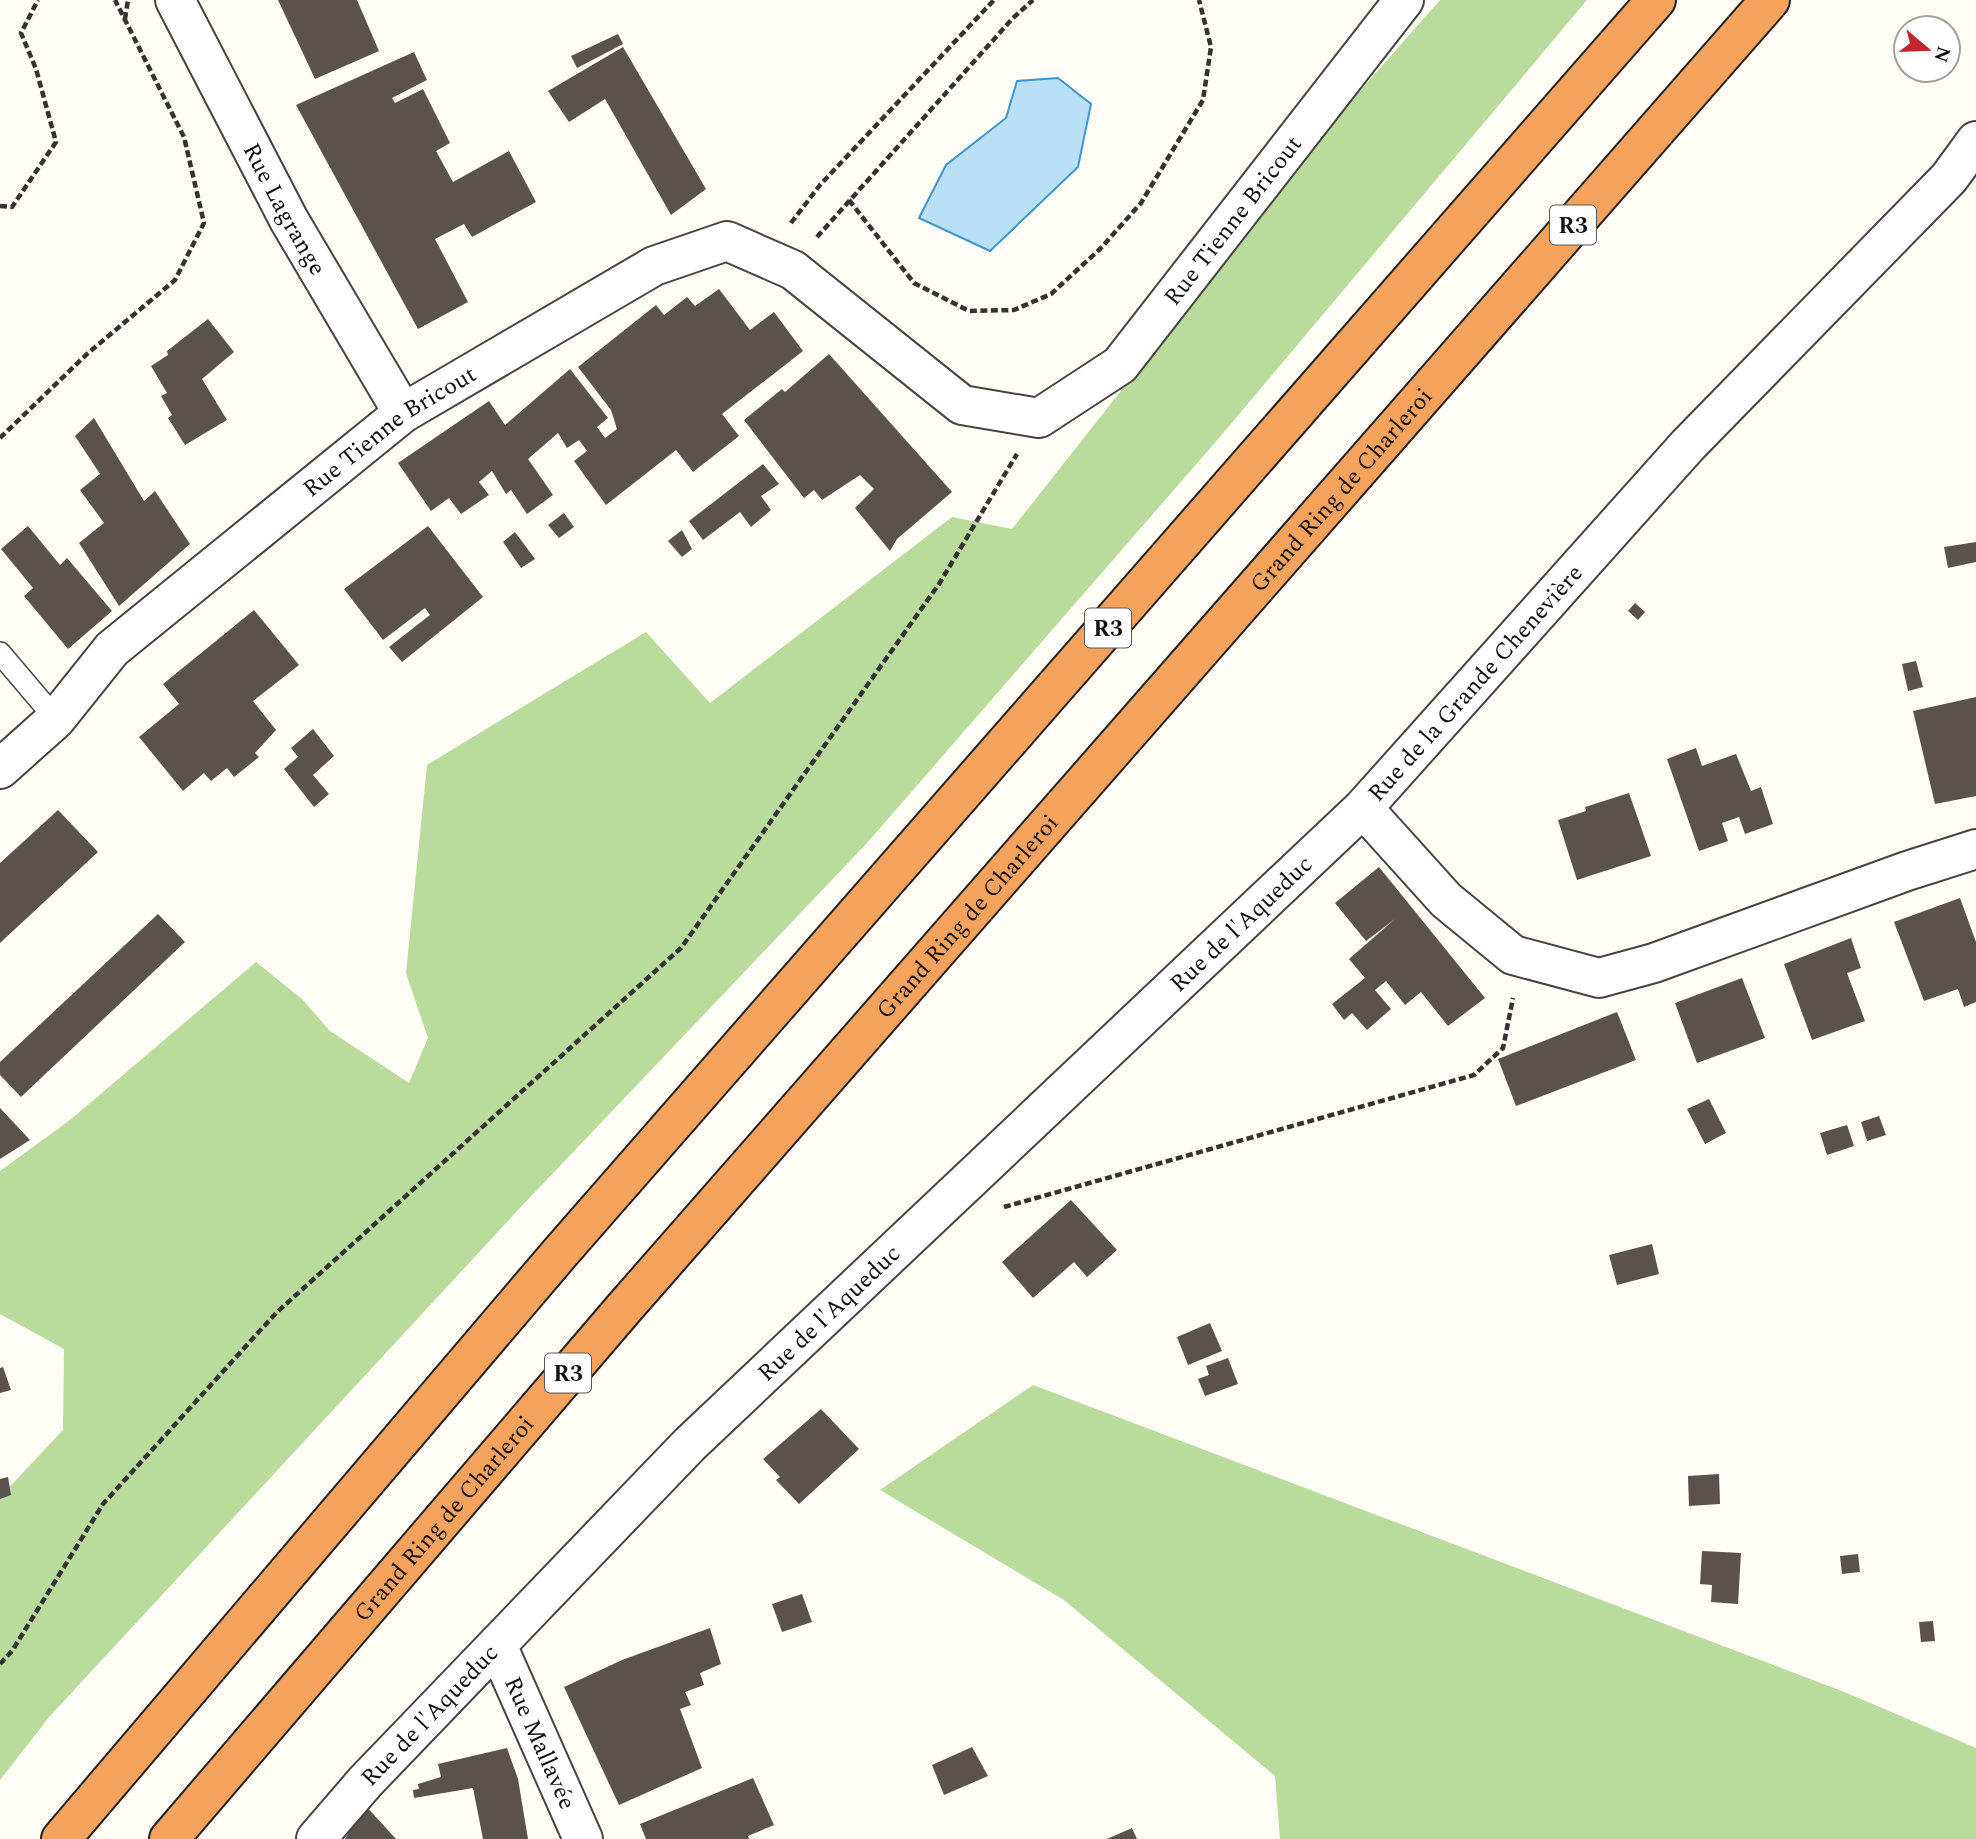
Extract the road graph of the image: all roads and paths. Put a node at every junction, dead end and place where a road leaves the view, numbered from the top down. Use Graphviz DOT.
graph roads {
  1 [pos="38,0"];
  2 [pos="115,0"];
  3 [pos="128,0"];
  4 [pos="175,0"];
  5 [pos="994,0"];
  6 [pos="1034,0"];
  7 [pos="1199,0"];
  8 [pos="1404,0"];
  9 [pos="1656,0"];
  10 [pos="1770,0"];
  11 [pos="125,19"];
  12 [pos="1976,141"];
  13 [pos="849,200"];
  14 [pos="0,206"];
  15 [pos="779,264"];
  16 [pos="403,413"];
  17 [pos="1039,418"];
  18 [pos="0,438"];
  19 [pos="0,653"];
  20 [pos="55,719"];
  21 [pos="0,769"];
  22 [pos="1363,808"];
  23 [pos="1976,849"];
  24 [pos="1513,955"];
  25 [pos="1003,1207"];
  26 [pos="496,1646"];
  27 [pos="0,1664"];
  28 [pos="61,1839"];
  29 [pos="169,1839"];
  30 [pos="316,1839"];
  31 [pos="583,1839"];
  1 -- 14 [label="path"];
  2 -- 11 [label="path"];
  3 -- 11 [label="path"];
  4 -- 16 [label="street, Rue Lagrange"];
  5 -- 15 [label="path"];
  6 -- 13 [label="path"];
  7 -- 13 [label="path"];
  8 -- 17 [label="street, Rue Tienne Bricout"];
  9 -- 28 [label="highway, R3"];
  10 -- 29 [label="highway, Grand Ring de Charleroi / R3"];
  11 -- 18 [label="path"];
  12 -- 22 [label="street, Rue de la Grande Chenevière"];
  13 -- 15 [label="path"];
  15 -- 16 [label="street, Rue Tienne Bricout"];
  15 -- 17 [label="street, Rue Tienne Bricout"];
  16 -- 20 [label="street, Rue Tienne Bricout"];
  17 -- 27 [label="path"];
  19 -- 20 [label="lane"];
  20 -- 21 [label="street, Rue Tienne Bricout"];
  22 -- 24 [label="street, Rue de la Grande Chenevière"];
  22 -- 26 [label="street, Rue de l'Aqueduc"];
  23 -- 24 [label="street, Rue de la Grande Chenevière"];
  24 -- 25 [label="path"];
  26 -- 30 [label="street, Rue de l'Aqueduc"];
  26 -- 31 [label="street, Rue Mallavée"];
}
